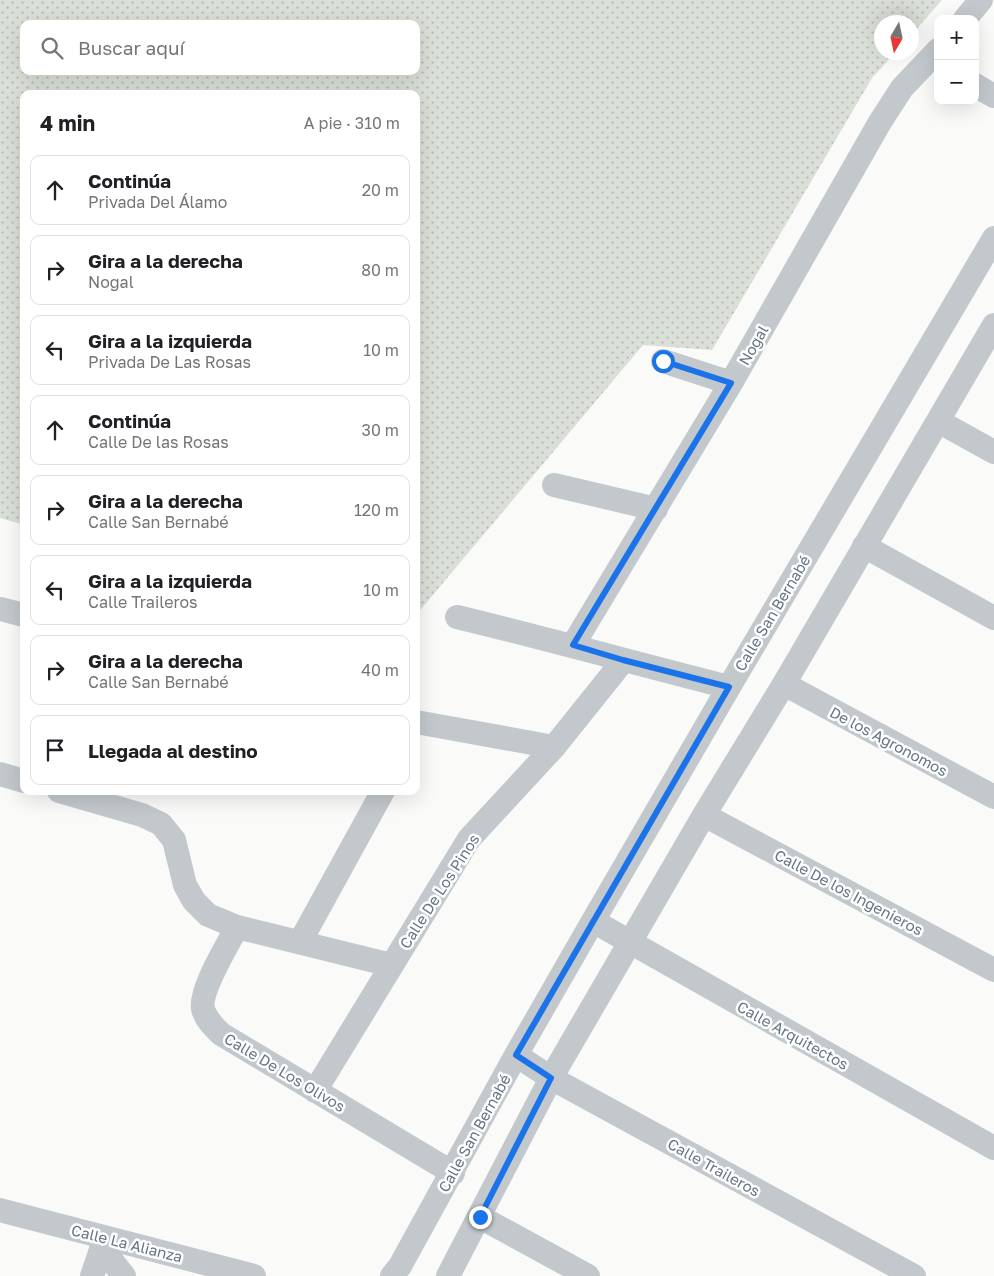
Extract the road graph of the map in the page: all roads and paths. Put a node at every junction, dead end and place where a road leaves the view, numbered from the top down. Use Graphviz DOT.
graph roads {
  1 [pos="981,0"];
  2 [pos="968,15"];
  3 [pos="934,59"];
  4 [pos="979,87"];
  5 [pos="994,96"];
  6 [pos="994,238"];
  7 [pos="994,324"];
  8 [pos="663,361"];
  9 [pos="731,383"];
  10 [pos="938,421"];
  11 [pos="994,452"];
  12 [pos="554,485"];
  13 [pos="656,509"];
  14 [pos="864,546"];
  15 [pos="0,609"];
  16 [pos="20,614"];
  17 [pos="457,617"];
  18 [pos="994,618"];
  19 [pos="573,645"];
  20 [pos="623,660"];
  21 [pos="784,684"];
  22 [pos="729,687"];
  23 [pos="420,725"];
  24 [pos="554,747"];
  25 [pos="0,774"];
  26 [pos="20,780"];
  27 [pos="73,795"];
  28 [pos="380,795"];
  29 [pos="994,797"];
  30 [pos="704,815"];
  31 [pos="593,921"];
  32 [pos="237,927"];
  33 [pos="300,942"];
  34 [pos="630,942"];
  35 [pos="391,965"];
  36 [pos="994,970"];
  37 [pos="516,1055"];
  38 [pos="551,1078"];
  39 [pos="315,1091"];
  40 [pos="994,1148"];
  41 [pos="453,1173"];
  42 [pos="0,1210"];
  43 [pos="480,1217"];
  44 [pos="105,1238"];
  45 [pos="92,1276"];
  46 [pos="124,1276"];
  47 [pos="254,1276"];
  48 [pos="392,1276"];
  49 [pos="448,1276"];
  50 [pos="588,1276"];
  51 [pos="914,1276"];
  1 -- 2 [label="street"];
  3 -- 9 [label="street, Nogal"];
  4 -- 5 [label="street"];
  6 -- 22 [label="street, Calle San Bernabé"];
  7 -- 10 [label="street"];
  8 -- 9 [label="street"];
  9 -- 13 [label="street, Nogal"];
  10 -- 11 [label="street"];
  10 -- 14 [label="street"];
  12 -- 13 [label="street"];
  13 -- 19 [label="street, Nogal"];
  14 -- 18 [label="street"];
  14 -- 21 [label="street"];
  15 -- 16 [label="street"];
  17 -- 19 [label="street"];
  19 -- 20 [label="street"];
  20 -- 22 [label="street"];
  20 -- 24 [label="street, Calle De Los Pinos"];
  21 -- 29 [label="street, De los Agronomos"];
  21 -- 30 [label="street"];
  22 -- 31 [label="street, Calle San Bernabé"];
  23 -- 24 [label="street"];
  24 -- 35 [label="street, Calle De Los Pinos"];
  25 -- 26 [label="street"];
  27 -- 32 [label="street"];
  28 -- 33 [label="street"];
  30 -- 34 [label="street"];
  30 -- 36 [label="street, Calle De los Ingenieros"];
  31 -- 34 [label="street, Calle Arquitectos"];
  31 -- 37 [label="street, Calle San Bernabé"];
  32 -- 33 [label="street"];
  32 -- 39 [label="street, Calle De Los Olivos"];
  33 -- 35 [label="street"];
  34 -- 38 [label="street"];
  34 -- 40 [label="street, Calle Arquitectos"];
  35 -- 39 [label="street, Calle De Los Pinos"];
  37 -- 38 [label="street, Calle Traileros"];
  37 -- 41 [label="street, Calle San Bernabé"];
  38 -- 43 [label="street"];
  38 -- 51 [label="street, Calle Traileros"];
  39 -- 41 [label="street, Calle De Los Olivos"];
  41 -- 48 [label="street, Calle San Bernabé"];
  42 -- 44 [label="street, Calle La Alianza"];
  43 -- 49 [label="street"];
  43 -- 50 [label="street"];
  44 -- 45 [label="street"];
  44 -- 46 [label="street"];
  44 -- 47 [label="street, Calle La Alianza"];
}
